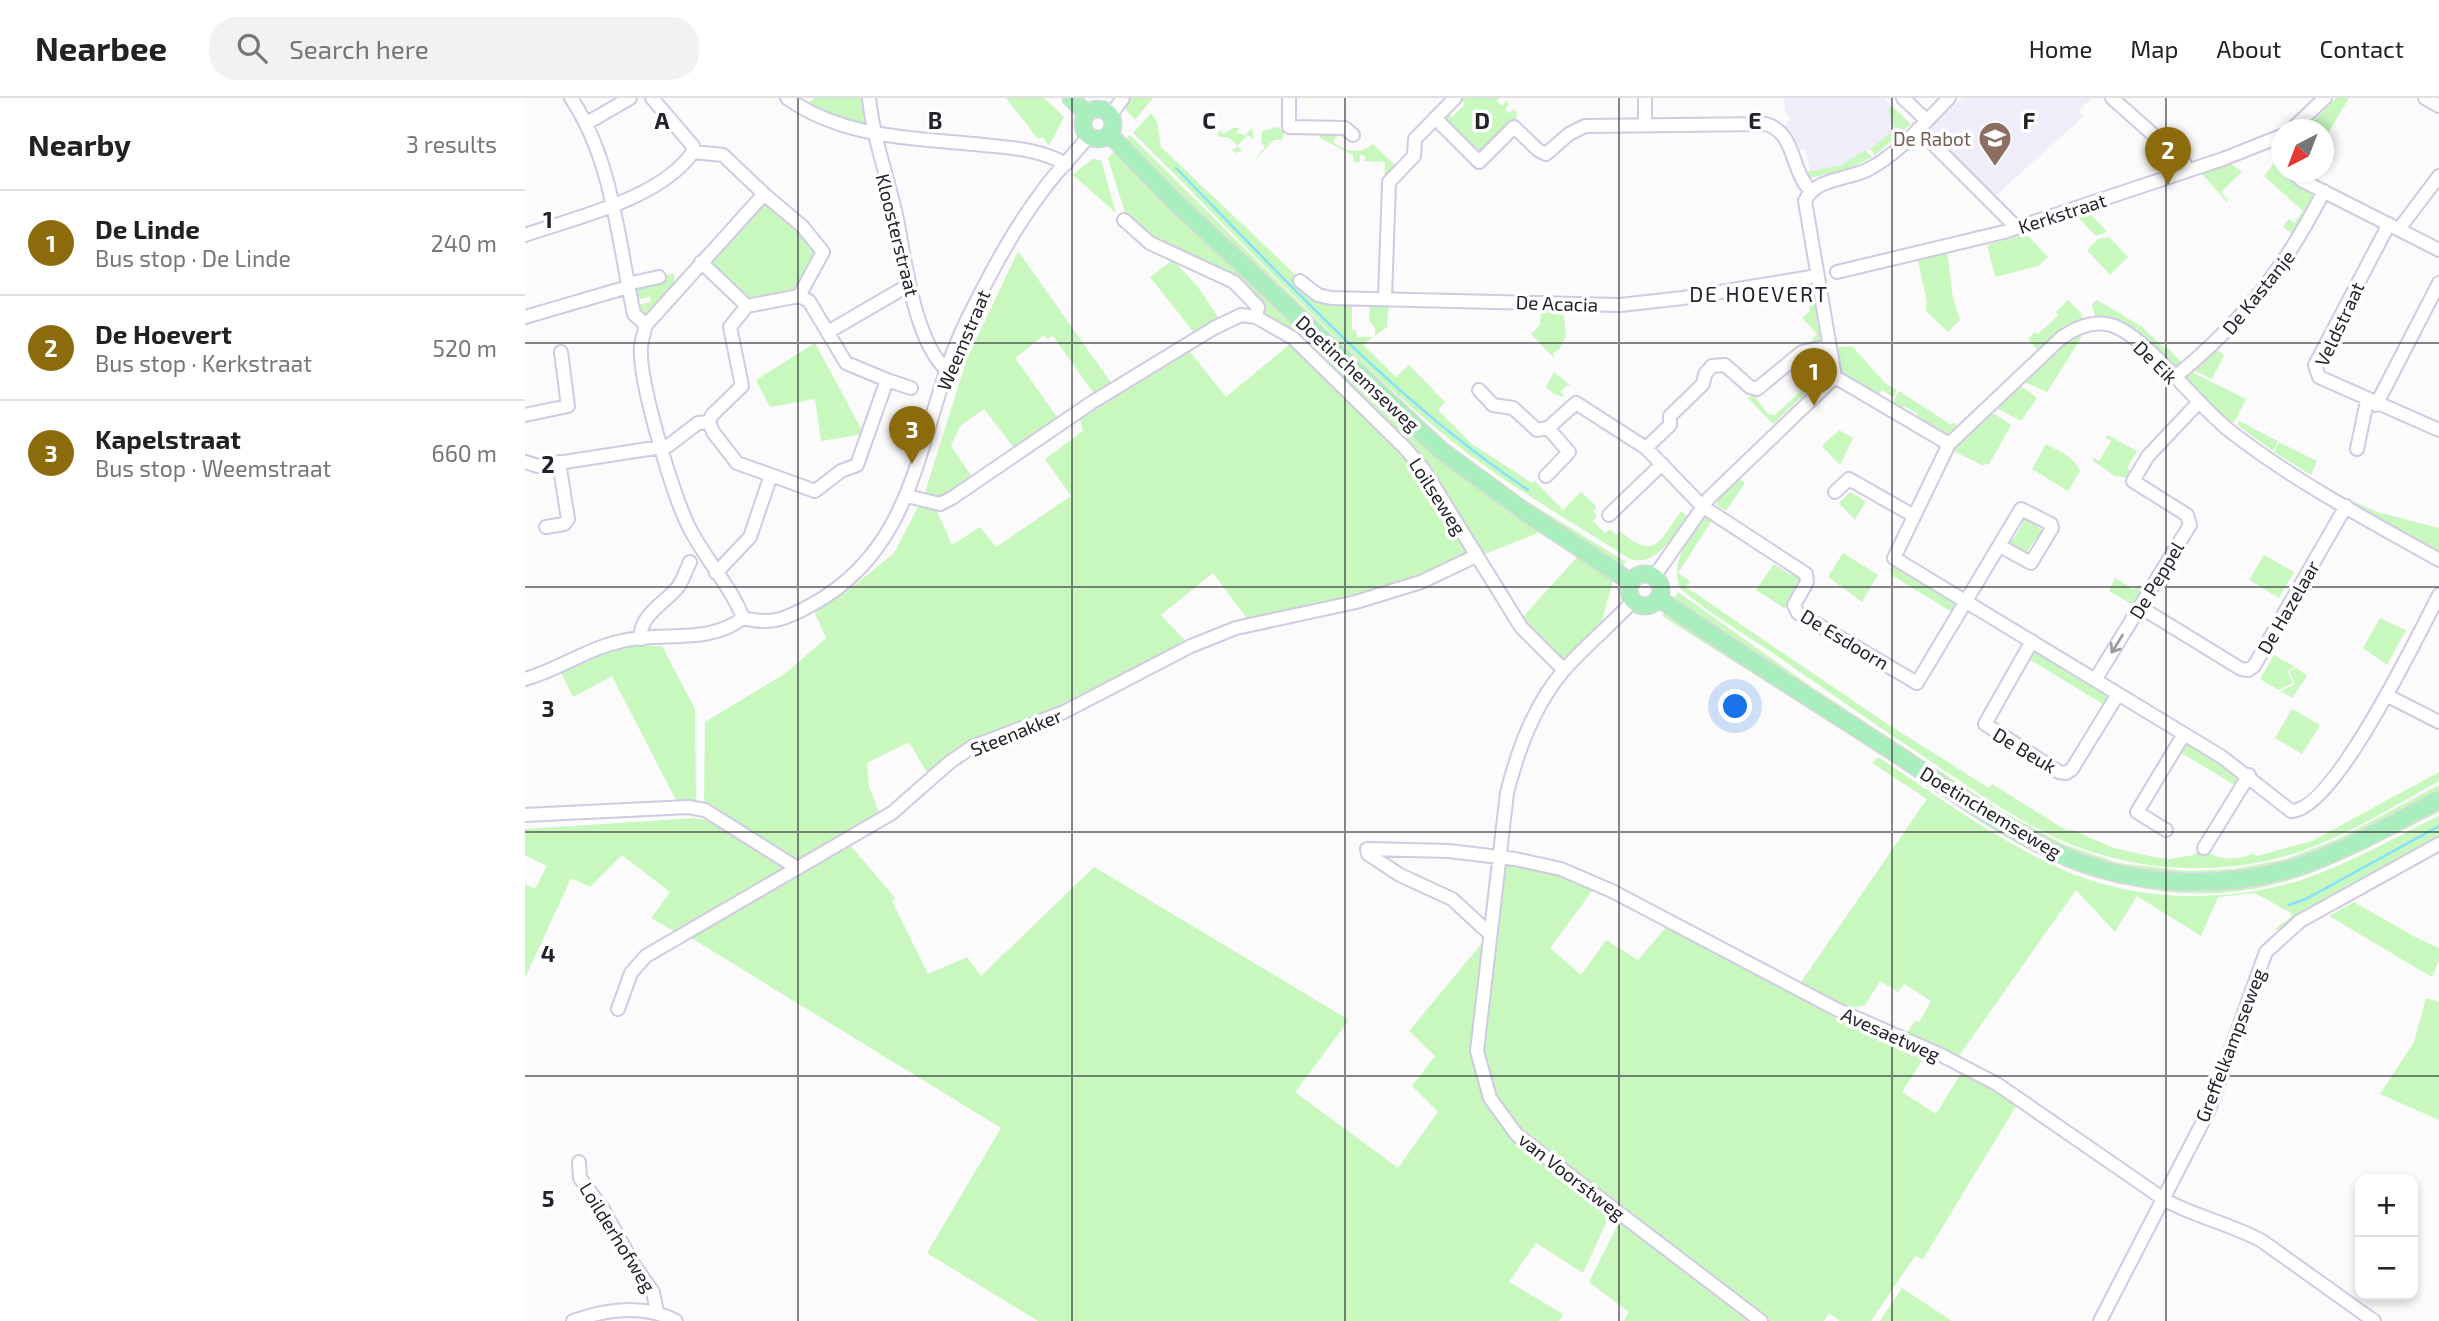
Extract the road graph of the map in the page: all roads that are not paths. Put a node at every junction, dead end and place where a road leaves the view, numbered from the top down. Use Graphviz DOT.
graph roads {
  1 [pos="571,98"];
  2 [pos="630,98"];
  3 [pos="652,98"];
  4 [pos="787,98"];
  5 [pos="869,98"];
  6 [pos="1071,98"];
  7 [pos="1114,98"];
  8 [pos="1123,98"];
  9 [pos="1289,98"];
  10 [pos="1455,98"];
  11 [pos="1645,98"];
  12 [pos="1903,98"];
  13 [pos="1949,98"];
  14 [pos="2112,98"];
  15 [pos="2325,98"];
  16 [pos="2425,98"];
  17 [pos="2439,106"];
  18 [pos="1100,114"];
  19 [pos="1435,118"];
  20 [pos="2303,119"];
  21 [pos="587,123"];
  22 [pos="1646,125"];
  23 [pos="1922,125"];
  24 [pos="1109,134"];
  25 [pos="873,135"];
  26 [pos="1353,135"];
  27 [pos="1089,136"];
  28 [pos="2271,141"];
  29 [pos="694,152"];
  30 [pos="1066,164"];
  31 [pos="2187,171"];
  32 [pos="2439,176"];
  33 [pos="2309,182"];
  34 [pos="1811,191"];
  35 [pos="2324,191"];
  36 [pos="764,194"];
  37 [pos="612,206"];
  38 [pos="1124,220"];
  39 [pos="2394,226"];
  40 [pos="2017,227"];
  41 [pos="525,235"];
  42 [pos="2439,250"];
  43 [pos="699,264"];
  44 [pos="1837,272"];
  45 [pos="1817,276"];
  46 [pos="659,277"];
  47 [pos="1300,281"];
  48 [pos="2439,283"];
  49 [pos="628,285"];
  50 [pos="907,286"];
  51 [pos="799,296"];
  52 [pos="1385,298"];
  53 [pos="747,306"];
  54 [pos="525,317"];
  55 [pos="1256,317"];
  56 [pos="646,325"];
  57 [pos="828,332"];
  58 [pos="1829,346"];
  59 [pos="561,352"];
  60 [pos="947,370"];
  61 [pos="1835,377"];
  62 [pos="2174,378"];
  63 [pos="887,380"];
  64 [pos="911,388"];
  65 [pos="1479,390"];
  66 [pos="2198,403"];
  67 [pos="2372,403"];
  68 [pos="525,415"];
  69 [pos="709,422"];
  70 [pos="1548,428"];
  71 [pos="2439,430"];
  72 [pos="1949,444"];
  73 [pos="661,446"];
  74 [pos="1646,448"];
  75 [pos="2357,449"];
  76 [pos="525,462"];
  77 [pos="559,462"];
  78 [pos="1662,464"];
  79 [pos="771,475"];
  80 [pos="1546,476"];
  81 [pos="1835,492"];
  82 [pos="907,496"];
  83 [pos="1702,506"];
  84 [pos="2346,506"];
  85 [pos="1609,515"];
  86 [pos="1914,516"];
  87 [pos="546,527"];
  88 [pos="2000,546"];
  89 [pos="1476,555"];
  90 [pos="2439,560"];
  91 [pos="690,562"];
  92 [pos="716,573"];
  93 [pos="1654,577"];
  94 [pos="1631,582"];
  95 [pos="2439,595"];
  96 [pos="1658,598"];
  97 [pos="1633,601"];
  98 [pos="1966,601"];
  99 [pos="2140,607"];
  100 [pos="743,618"];
  101 [pos="641,639"];
  102 [pos="2032,641"];
  103 [pos="1565,670"];
  104 [pos="525,679"];
  105 [pos="2095,680"];
  106 [pos="2118,694"];
  107 [pos="2386,695"];
  108 [pos="2439,722"];
  109 [pos="2184,734"];
  110 [pos="2249,775"];
  111 [pos="2439,800"];
  112 [pos="525,815"];
  113 [pos="2166,830"];
  114 [pos="2439,844"];
  115 [pos="2204,848"];
  116 [pos="1499,857"];
  117 [pos="797,868"];
  118 [pos="1489,933"];
  119 [pos="618,1009"];
  120 [pos="579,1162"];
  121 [pos="2165,1200"];
  122 [pos="657,1312"];
  123 [pos="573,1321"];
  124 [pos="676,1321"];
  125 [pos="1761,1321"];
  126 [pos="2100,1321"];
  127 [pos="2374,1321"];
  1 -- 21 [label="street"];
  2 -- 21 [label="street"];
  3 -- 29 [label="street"];
  4 -- 25 [label="street"];
  5 -- 25 [label="street, Kloosterstraat"];
  6 -- 18 [label="main road"];
  7 -- 18 [label="street"];
  8 -- 18 [label="street"];
  9 -- 26 [label="street"];
  10 -- 19 [label="street"];
  11 -- 22 [label="street"];
  12 -- 23 [label="street"];
  13 -- 23 [label="street"];
  14 -- 31 [label="street"];
  15 -- 20 [label="street"];
  16 -- 17 [label="street"];
  18 -- 24 [label="main road"];
  18 -- 27 [label="main road"];
  19 -- 22 [label="street"];
  19 -- 52 [label="street"];
  21 -- 37 [label="street"];
  22 -- 34 [label="street"];
  23 -- 34 [label="street"];
  23 -- 40 [label="street"];
  24 -- 27 [label="main road"];
  24 -- 94 [label="main road, Doetinchemseweg"];
  25 -- 30 [label="street"];
  25 -- 50 [label="street, Kloosterstraat"];
  27 -- 30 [label="street, Weemstraat"];
  28 -- 31 [label="street, Kerkstraat"];
  29 -- 36 [label="street"];
  29 -- 37 [label="street"];
  30 -- 60 [label="street, Weemstraat"];
  31 -- 40 [label="street, Kerkstraat"];
  32 -- 39 [label="street, Veldstraat"];
  33 -- 35 [label="street"];
  34 -- 45 [label="street"];
  35 -- 39 [label="street"];
  35 -- 62 [label="street, De Kastanje"];
  36 -- 43 [label="street"];
  36 -- 51 [label="street"];
  37 -- 41 [label="street"];
  37 -- 49 [label="street"];
  38 -- 55 [label="street"];
  39 -- 42 [label="street"];
  39 -- 67 [label="street, Veldstraat"];
  40 -- 44 [label="street, Kerkstraat"];
  43 -- 53 [label="street"];
  43 -- 56 [label="street"];
  45 -- 52 [label="street, De Acacia"];
  45 -- 58 [label="street"];
  46 -- 49 [label="street"];
  47 -- 52 [label="street, De Acacia"];
  48 -- 67 [label="street"];
  49 -- 54 [label="street"];
  49 -- 56 [label="street"];
  50 -- 57 [label="street"];
  50 -- 60 [label="street, Kloosterstraat"];
  51 -- 53 [label="street"];
  51 -- 57 [label="street"];
  53 -- 69 [label="street"];
  55 -- 82 [label="street"];
  55 -- 89 [label="street, Loilseweg"];
  56 -- 73 [label="street"];
  57 -- 63 [label="street"];
  58 -- 61 [label="street"];
  58 -- 74 [label="street"];
  59 -- 68 [label="street"];
  60 -- 82 [label="street, Weemstraat"];
  61 -- 72 [label="street"];
  61 -- 83 [label="street"];
  62 -- 66 [label="street, De Eik"];
  62 -- 72 [label="street, De Eik"];
  63 -- 64 [label="street"];
  63 -- 79 [label="street"];
  65 -- 70 [label="street"];
  66 -- 84 [label="street, De Eik"];
  66 -- 99 [label="street, De Peppel"];
  67 -- 71 [label="street, Veldstraat"];
  67 -- 75 [label="street"];
  69 -- 73 [label="street"];
  69 -- 79 [label="street"];
  70 -- 74 [label="street"];
  70 -- 80 [label="street"];
  72 -- 86 [label="street, De Eik"];
  73 -- 77 [label="street"];
  73 -- 92 [label="street"];
  74 -- 78 [label="street"];
  76 -- 77 [label="street"];
  77 -- 87 [label="street"];
  78 -- 83 [label="street"];
  78 -- 85 [label="street"];
  79 -- 92 [label="street"];
  81 -- 86 [label="street"];
  82 -- 100 [label="street, Weemstraat"];
  83 -- 93 [label="street"];
  83 -- 98 [label="street, De Esdoorn"];
  84 -- 90 [label="street, De Eik"];
  84 -- 99 [label="street, De Hazelaar"];
  86 -- 98 [label="street, De Eik"];
  88 -- 88 [label="street"];
  88 -- 98 [label="street"];
  89 -- 103 [label="street, Loilseweg"];
  89 -- 117 [label="street, Steenakker"];
  91 -- 101 [label="street"];
  92 -- 100 [label="street"];
  93 -- 94 [label="main road"];
  93 -- 96 [label="main road"];
  94 -- 97 [label="main road"];
  95 -- 107 [label="street"];
  96 -- 97 [label="main road"];
  96 -- 111 [label="main road, Doetinchemseweg"];
  97 -- 103 [label="street, van Voorstweg"];
  98 -- 102 [label="street"];
  99 -- 105 [label="street, De Peppel, one-way"];
  100 -- 101 [label="street"];
  101 -- 104 [label="street"];
  102 -- 105 [label="street"];
  102 -- 106 [label="street, De Beuk"];
  103 -- 116 [label="street, van Voorstweg"];
  105 -- 106 [label="street"];
  106 -- 109 [label="street"];
  107 -- 108 [label="street"];
  107 -- 110 [label="street"];
  109 -- 110 [label="street"];
  109 -- 113 [label="street"];
  110 -- 115 [label="street"];
  112 -- 117 [label="street"];
  114 -- 121 [label="street, Greffelkampseweg"];
  116 -- 118 [label="street, van Voorstweg"];
  116 -- 118 [label="street, Avesaetweg"];
  116 -- 121 [label="street, Avesaetweg"];
  117 -- 119 [label="street, Steenakker"];
  118 -- 125 [label="street, van Voorstweg"];
  120 -- 122 [label="street, Loilderhofweg"];
  121 -- 126 [label="street, Greffelkampseweg"];
  121 -- 127 [label="street, Avesaetweg"];
  122 -- 123 [label="street, Loilderhofweg"];
  122 -- 124 [label="street, Loilderhofweg"];
}
